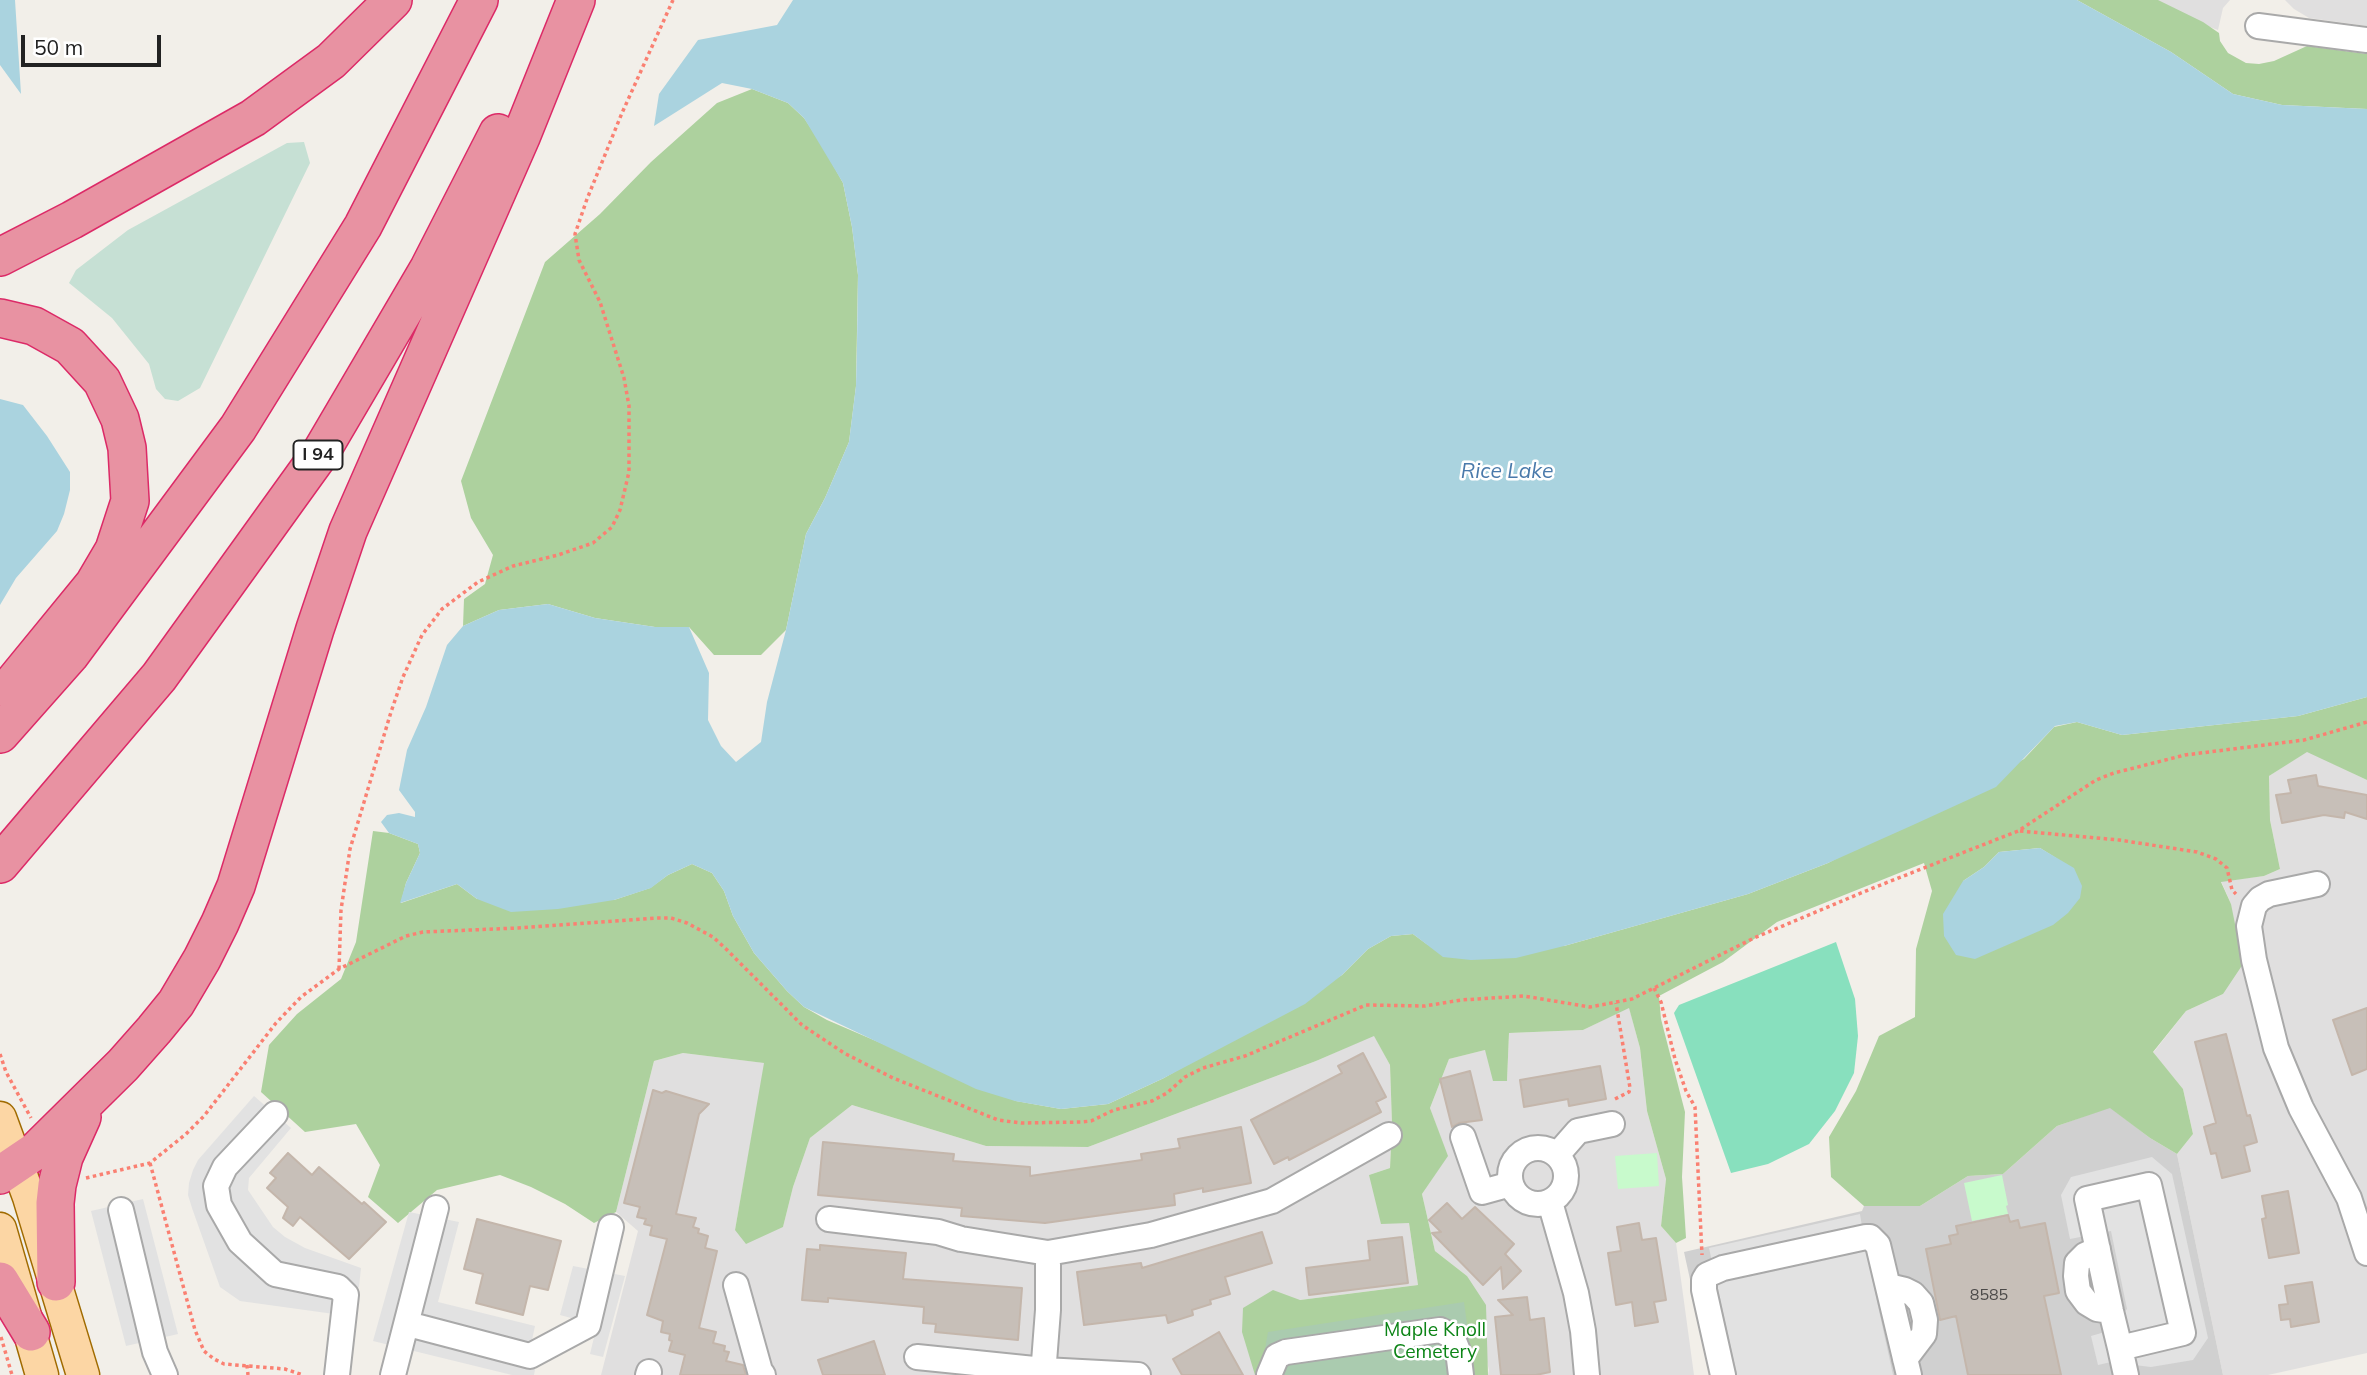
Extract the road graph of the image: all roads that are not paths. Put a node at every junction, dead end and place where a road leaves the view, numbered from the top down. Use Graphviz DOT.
graph roads {
  1 [pos="393,0"];
  2 [pos="479,0"];
  3 [pos="565,0"];
  4 [pos="576,0"];
  5 [pos="2258,26"];
  6 [pos="2367,40"];
  7 [pos="0,257"];
  8 [pos="0,318"];
  9 [pos="0,333"];
  10 [pos="0,671"];
  11 [pos="0,698"];
  12 [pos="0,734"];
  13 [pos="0,864"];
  14 [pos="2317,884"];
  15 [pos="93,1096"];
  16 [pos="275,1114"];
  17 [pos="0,1118"];
  18 [pos="1612,1124"];
  19 [pos="1389,1135"];
  20 [pos="1463,1137"];
  21 [pos="1557,1155"];
  22 [pos="9,1169"];
  23 [pos="1511,1184"];
  24 [pos="1550,1202"];
  25 [pos="436,1208"];
  26 [pos="121,1210"];
  27 [pos="829,1219"];
  28 [pos="611,1227"];
  29 [pos="0,1229"];
  30 [pos="1048,1253"];
  31 [pos="2367,1253"];
  32 [pos="0,1281"];
  33 [pos="56,1282"];
  34 [pos="736,1285"];
  35 [pos="408,1324"];
  36 [pos="15,1334"];
  37 [pos="2120,1348"];
  38 [pos="918,1357"];
  39 [pos="1907,1367"];
  40 [pos="1043,1373"];
  41 [pos="42,1375"];
  42 [pos="83,1375"];
  43 [pos="165,1375"];
  44 [pos="337,1375"];
  45 [pos="393,1375"];
  46 [pos="763,1375"];
  47 [pos="1139,1375"];
  48 [pos="1269,1375"];
  49 [pos="1461,1375"];
  50 [pos="1587,1375"];
  51 [pos="1723,1375"];
  52 [pos="2126,1375"];
  1 -- 7 [label="highway"];
  2 -- 12 [label="highway"];
  3 -- 13 [label="highway, I 94"];
  4 -- 15 [label="highway"];
  5 -- 6 [label="street"];
  8 -- 11 [label="highway"];
  9 -- 10 [label="highway"];
  14 -- 31 [label="street"];
  15 -- 22 [label="highway"];
  15 -- 33 [label="highway"];
  16 -- 44 [label="street"];
  17 -- 22 [label="main road"];
  18 -- 21 [label="street"];
  19 -- 30 [label="street"];
  20 -- 23 [label="street"];
  21 -- 23 [label="street"];
  21 -- 24 [label="street"];
  22 -- 33 [label="main road"];
  23 -- 24 [label="street"];
  24 -- 50 [label="street"];
  25 -- 35 [label="street"];
  26 -- 43 [label="street"];
  27 -- 30 [label="street"];
  28 -- 35 [label="street"];
  29 -- 36 [label="main road"];
  30 -- 40 [label="street"];
  32 -- 36 [label="highway"];
  33 -- 42 [label="main road"];
  34 -- 46 [label="street"];
  35 -- 45 [label="street"];
  36 -- 41 [label="main road"];
  37 -- 37 [label="street"];
  37 -- 52 [label="street"];
  38 -- 40 [label="street"];
  39 -- 51 [label="street"];
  40 -- 47 [label="street"];
  48 -- 49 [label="street"];
}
